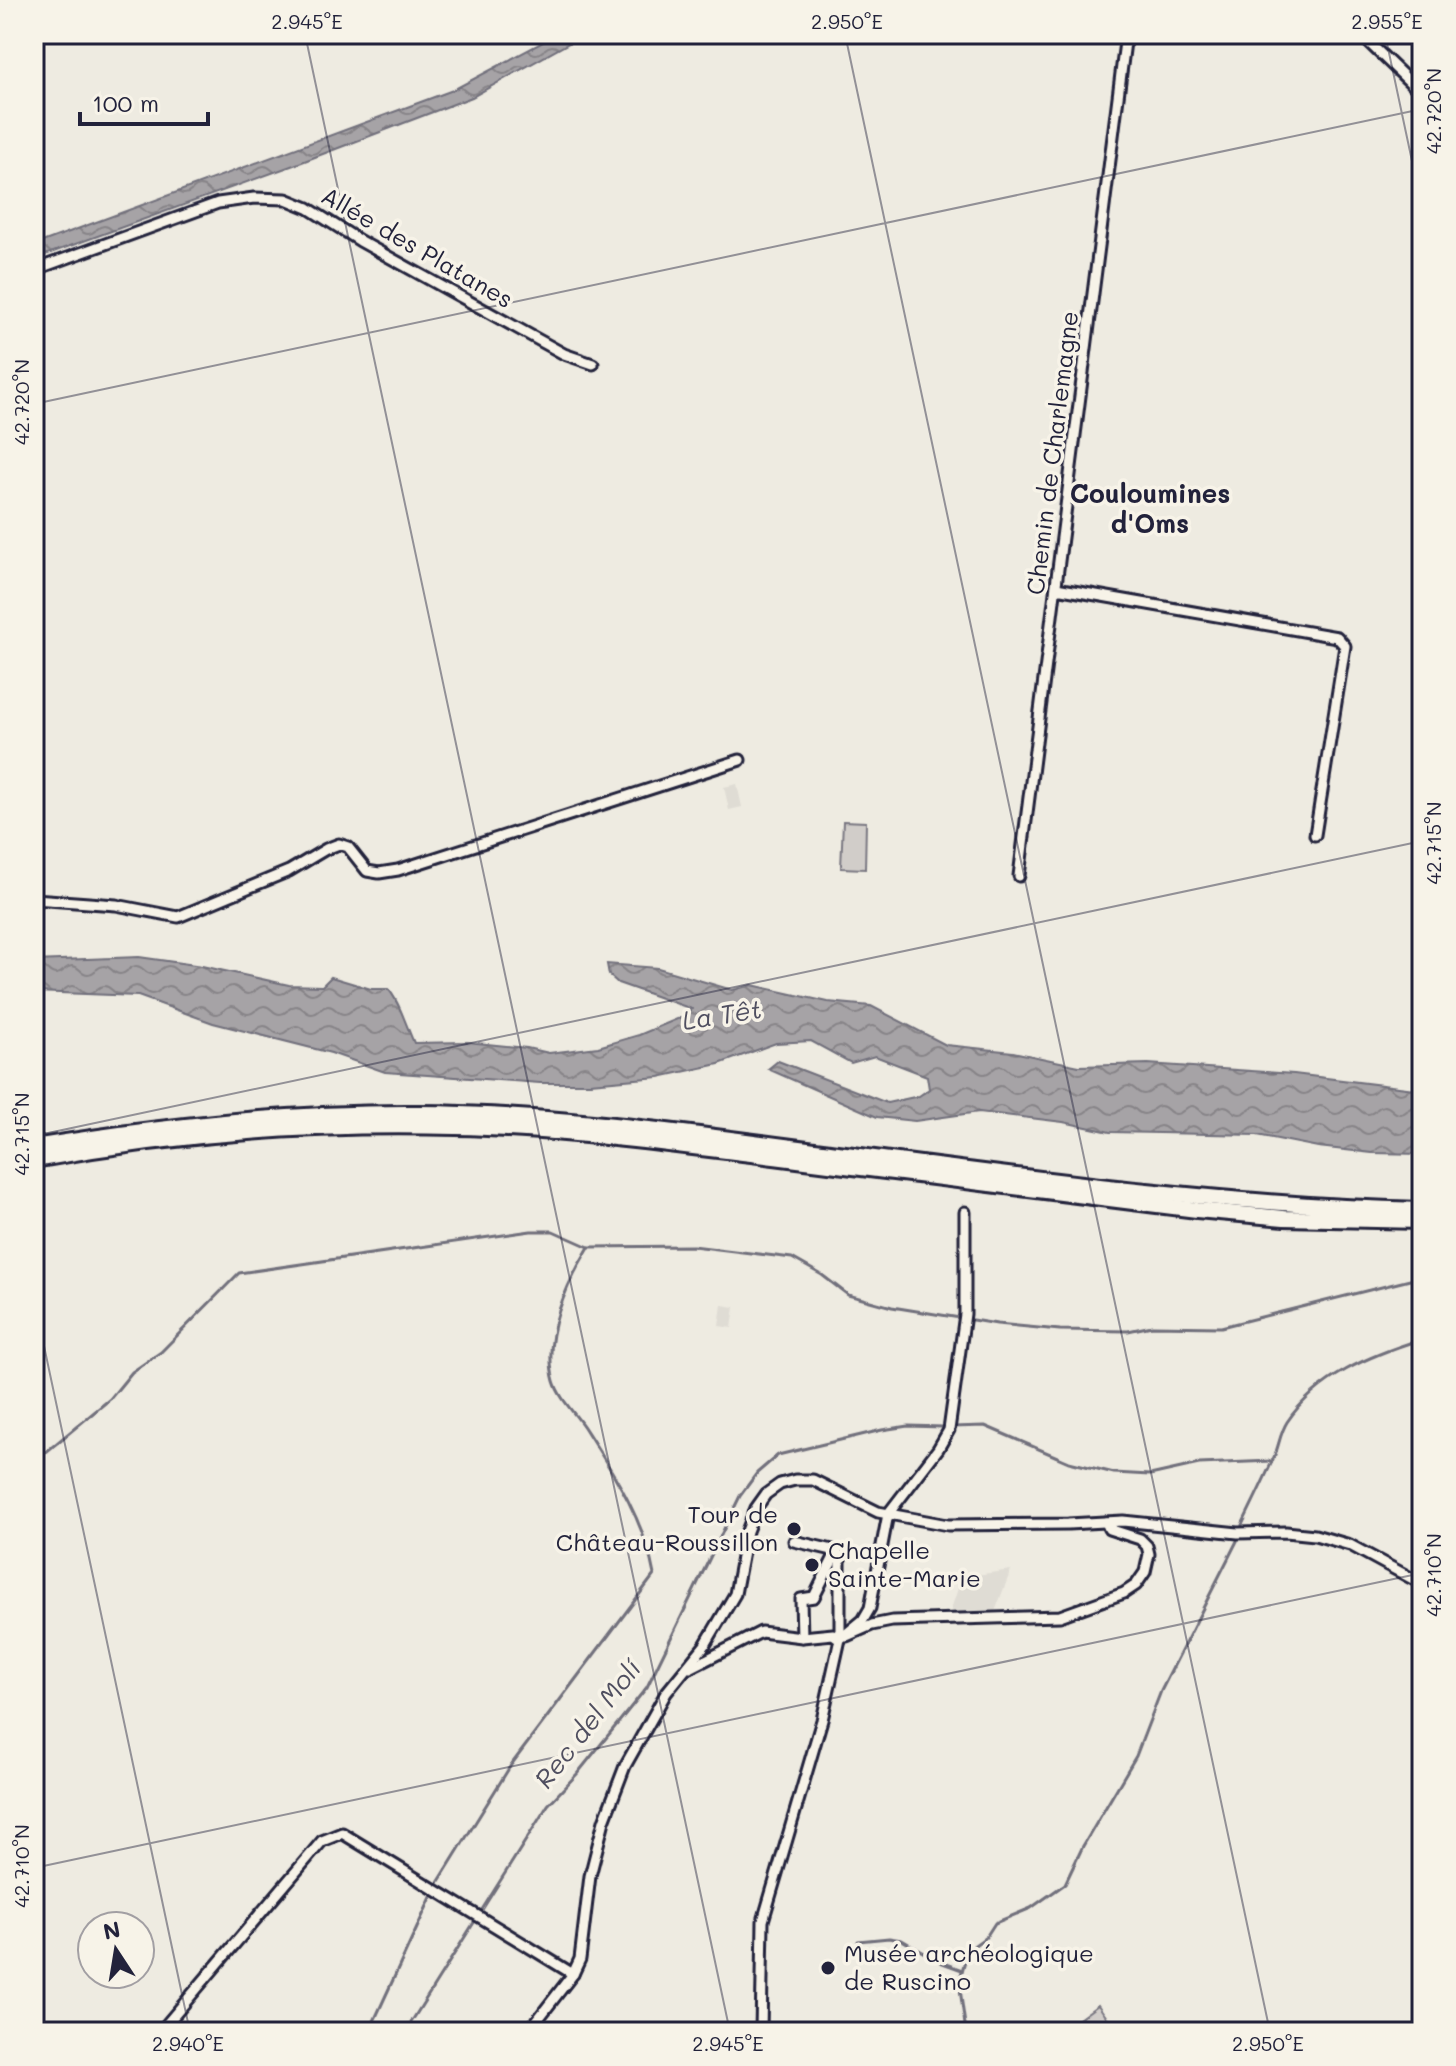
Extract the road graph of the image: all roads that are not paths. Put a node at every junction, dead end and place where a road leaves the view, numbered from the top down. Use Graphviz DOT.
graph roads {
  1 [pos="1126,34"];
  2 [pos="1360,34"];
  3 [pos="1422,90"];
  4 [pos="34,270"];
  5 [pos="593,364"];
  6 [pos="1056,588"];
  7 [pos="740,760"];
  8 [pos="1315,835"];
  9 [pos="1019,876"];
  10 [pos="34,899"];
  11 [pos="34,1147"];
  12 [pos="34,1160"];
  13 [pos="1422,1210"];
  14 [pos="965,1212"];
  15 [pos="1422,1221"];
  16 [pos="888,1514"];
  17 [pos="1106,1522"];
  18 [pos="794,1541"];
  19 [pos="837,1551"];
  20 [pos="1422,1584"];
  21 [pos="802,1637"];
  22 [pos="840,1639"];
  23 [pos="688,1669"];
  24 [pos="573,1974"];
  25 [pos="919,2030"];
  26 [pos="160,2032"];
  27 [pos="528,2032"];
  28 [pos="761,2032"];
  29 [pos="905,2032"];
  1 -- 6 [label="street, Chemin de Charlemagne"];
  2 -- 3 [label="street"];
  4 -- 5 [label="street, Allée des Platanes"];
  6 -- 8 [label="street"];
  6 -- 9 [label="street, Chemin de Charlemagne"];
  7 -- 10 [label="street"];
  11 -- 13 [label="highway"];
  12 -- 15 [label="highway"];
  14 -- 16 [label="street"];
  16 -- 17 [label="street"];
  16 -- 22 [label="street"];
  16 -- 23 [label="street"];
  17 -- 20 [label="street"];
  17 -- 22 [label="street"];
  18 -- 19 [label="street"];
  19 -- 21 [label="street"];
  19 -- 22 [label="street"];
  21 -- 22 [label="street"];
  21 -- 23 [label="street"];
  22 -- 28 [label="street"];
  23 -- 24 [label="street"];
  24 -- 26 [label="street"];
  24 -- 27 [label="street"];
  25 -- 29 [label="street"];
}
